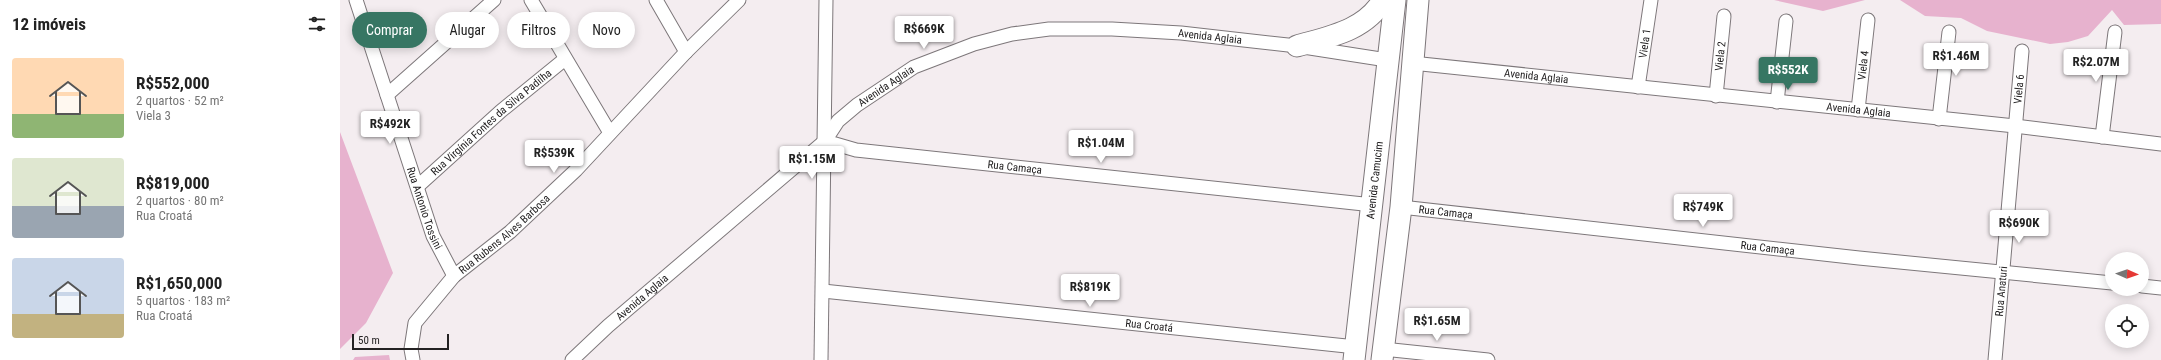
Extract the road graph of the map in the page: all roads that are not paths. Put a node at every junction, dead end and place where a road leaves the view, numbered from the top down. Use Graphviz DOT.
graph roads {
  1 [pos="494,0"];
  2 [pos="531,0"];
  3 [pos="656,0"];
  4 [pos="739,0"];
  5 [pos="826,0"];
  6 [pos="1383,0"];
  7 [pos="1394,0"];
  8 [pos="1418,0"];
  9 [pos="358,1"];
  10 [pos="1652,1"];
  11 [pos="1724,16"];
  12 [pos="1868,20"];
  13 [pos="1786,21"];
  14 [pos="1948,32"];
  15 [pos="2115,32"];
  16 [pos="1297,46"];
  17 [pos="2022,51"];
  18 [pos="686,52"];
  19 [pos="565,59"];
  20 [pos="1387,60"];
  21 [pos="1412,64"];
  22 [pos="1638,87"];
  23 [pos="387,95"];
  24 [pos="1716,96"];
  25 [pos="1777,102"];
  26 [pos="1858,110"];
  27 [pos="1939,119"];
  28 [pos="2015,126"];
  29 [pos="610,134"];
  30 [pos="2102,138"];
  31 [pos="825,141"];
  32 [pos="2161,144"];
  33 [pos="418,186"];
  34 [pos="1373,205"];
  35 [pos="1400,207"];
  36 [pos="2004,272"];
  37 [pos="454,276"];
  38 [pos="2105,282"];
  39 [pos="2149,287"];
  40 [pos="2161,288"];
  41 [pos="823,291"];
  42 [pos="1355,354"];
  43 [pos="1383,354"];
  44 [pos="413,360"];
  45 [pos="572,360"];
  46 [pos="821,360"];
  47 [pos="1488,360"];
  48 [pos="1995,360"];
  1 -- 23 [label="street"];
  2 -- 19 [label="street"];
  3 -- 18 [label="street"];
  4 -- 18 [label="street, Rua Rubens Alves Barbosa"];
  5 -- 31 [label="street"];
  6 -- 16 [label="main road"];
  7 -- 20 [label="main road, Avenida Camucim"];
  8 -- 21 [label="main road"];
  9 -- 23 [label="street, Rua Antonio Tossini"];
  10 -- 22 [label="street, Viela 1"];
  11 -- 24 [label="street, Viela 2"];
  12 -- 26 [label="street, Viela 4"];
  13 -- 25 [label="street"];
  14 -- 27 [label="street"];
  15 -- 30 [label="street"];
  16 -- 20 [label="street, Avenida Aglaia"];
  16 -- 31 [label="street, Avenida Aglaia"];
  17 -- 28 [label="street, Viela 6"];
  18 -- 29 [label="street, Rua Rubens Alves Barbosa"];
  19 -- 29 [label="street"];
  19 -- 33 [label="street, Rua Virgínia Fontes da Silva Padilha"];
  20 -- 21 [label="main road"];
  20 -- 34 [label="main road, Avenida Camucim"];
  21 -- 22 [label="street, Avenida Aglaia"];
  21 -- 35 [label="main road"];
  22 -- 24 [label="street, Avenida Aglaia"];
  23 -- 33 [label="street, Rua Antonio Tossini"];
  24 -- 25 [label="street, Avenida Aglaia"];
  25 -- 26 [label="street, Avenida Aglaia"];
  26 -- 27 [label="street, Avenida Aglaia"];
  27 -- 28 [label="street, Avenida Aglaia"];
  28 -- 30 [label="street, Avenida Aglaia"];
  28 -- 36 [label="street, Rua Anaturi"];
  29 -- 37 [label="street, Rua Rubens Alves Barbosa"];
  30 -- 32 [label="street, Avenida Aglaia"];
  31 -- 34 [label="street, Rua Camaça"];
  31 -- 41 [label="street"];
  31 -- 45 [label="street, Avenida Aglaia"];
  33 -- 37 [label="street, Rua Antonio Tossini"];
  34 -- 42 [label="main road, Avenida Camucim"];
  35 -- 36 [label="street, Rua Camaça"];
  35 -- 43 [label="main road"];
  36 -- 38 [label="street, Rua Camaça"];
  36 -- 48 [label="street, Rua Anaturi"];
  37 -- 44 [label="street, Rua Rubens Alves Barbosa"];
  39 -- 40 [label="street"];
  41 -- 42 [label="street, Rua Croatá"];
  41 -- 46 [label="street"];
  42 -- 43 [label="main road"];
  43 -- 47 [label="street"];
}
